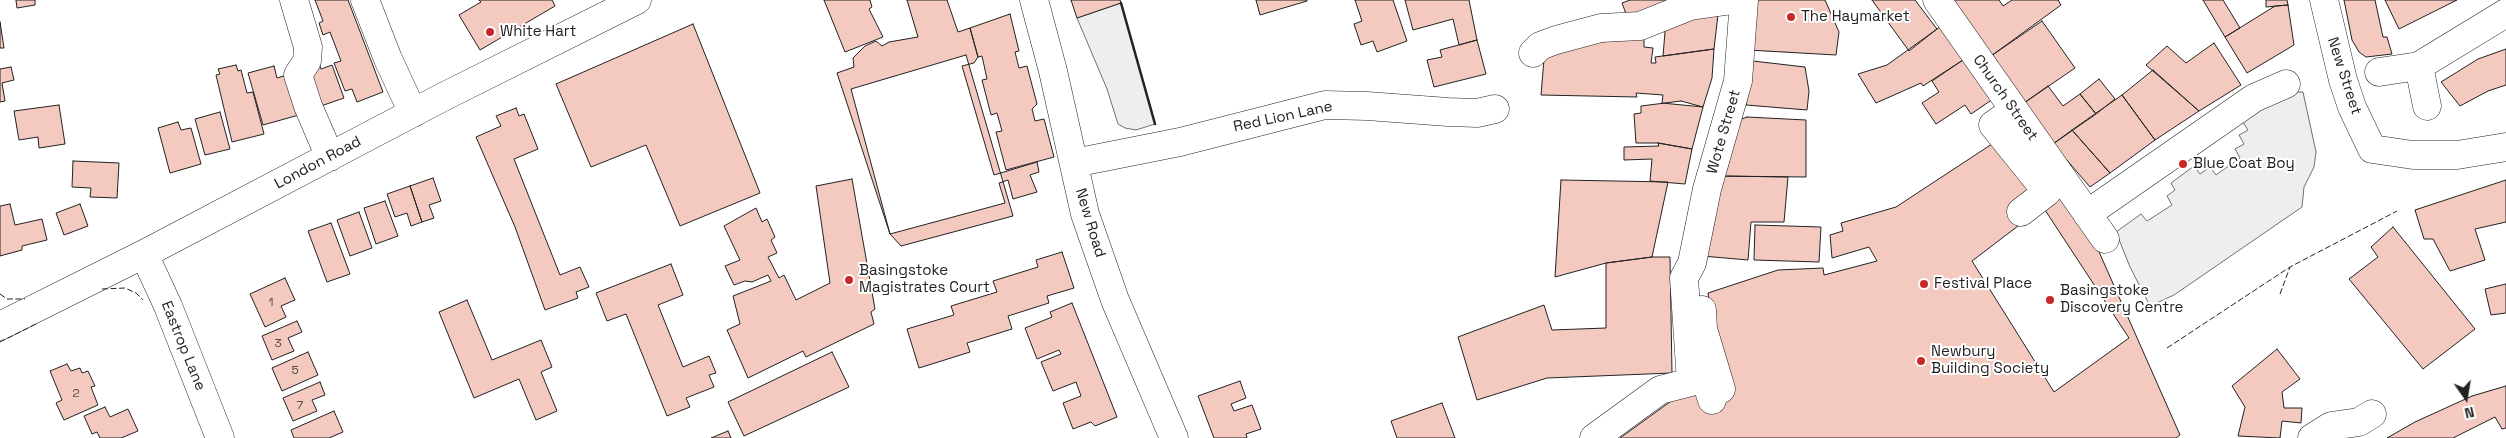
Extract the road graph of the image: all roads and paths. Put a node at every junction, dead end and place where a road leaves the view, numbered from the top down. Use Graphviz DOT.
graph roads {
  1 [pos="294,0"];
  2 [pos="365,0"];
  3 [pos="637,0"];
  4 [pos="1034,0"];
  5 [pos="1733,0"];
  6 [pos="1744,0"];
  7 [pos="1937,0"];
  8 [pos="2324,0"];
  9 [pos="2506,13"];
  10 [pos="1534,53"];
  11 [pos="2419,66"];
  12 [pos="2379,72"];
  13 [pos="2286,84"];
  14 [pos="2427,106"];
  15 [pos="1495,109"];
  16 [pos="2013,111"];
  17 [pos="413,113"];
  18 [pos="2506,147"];
  19 [pos="330,157"];
  20 [pos="1074,163"];
  21 [pos="2080,205"];
  22 [pos="2021,212"];
  23 [pos="2106,239"];
  24 [pos="144,254"];
  25 [pos="1692,263"];
  26 [pos="0,326"];
  27 [pos="1712,400"];
  28 [pos="2372,414"];
  29 [pos="220,438"];
  30 [pos="1174,438"];
  31 [pos="1594,438"];
  32 [pos="2312,438"];
  1 -- 19 [label="street"];
  2 -- 17 [label="street"];
  3 -- 17 [label="street, London Road"];
  4 -- 20 [label="street, New Road"];
  5 -- 10 [label="street"];
  6 -- 25 [label="street, Wote Street"];
  7 -- 16 [label="street, Church Street"];
  8 -- 18 [label="street, New Street"];
  9 -- 11 [label="street"];
  11 -- 12 [label="street"];
  11 -- 14 [label="street"];
  13 -- 21 [label="street"];
  15 -- 20 [label="street, Red Lion Lane"];
  16 -- 21 [label="street, Church Street"];
  16 -- 22 [label="street"];
  17 -- 19 [label="street, London Road"];
  19 -- 24 [label="street, London Road"];
  20 -- 30 [label="street, New Road"];
  21 -- 23 [label="street, Church Street"];
  24 -- 26 [label="street, London Road"];
  24 -- 29 [label="street, Eastrop Lane"];
  25 -- 27 [label="street"];
  25 -- 31 [label="street, Wote Street"];
  28 -- 32 [label="street"];
}
